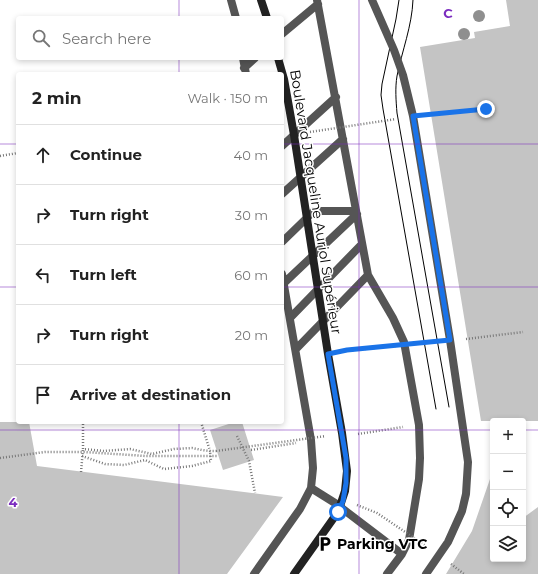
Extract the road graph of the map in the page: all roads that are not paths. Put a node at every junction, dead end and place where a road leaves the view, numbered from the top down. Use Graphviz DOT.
graph roads {
  1 [pos="231,0"];
  2 [pos="261,0"];
  3 [pos="372,0"];
  4 [pos="318,2"];
  5 [pos="236,16"];
  6 [pos="266,16"];
  7 [pos="284,32"];
  8 [pos="243,60"];
  9 [pos="253,60"];
  10 [pos="279,60"];
  11 [pos="245,71"];
  12 [pos="282,72"];
  13 [pos="284,79"];
  14 [pos="336,98"];
  15 [pos="343,139"];
  16 [pos="284,144"];
  17 [pos="284,192"];
  18 [pos="356,212"];
  19 [pos="284,240"];
  20 [pos="362,244"];
  21 [pos="368,275"];
  22 [pos="284,283"];
  23 [pos="290,318"];
  24 [pos="296,349"];
  25 [pos="311,488"];
  26 [pos="402,554"];
  27 [pos="254,574"];
  28 [pos="294,574"];
  29 [pos="386,574"];
  30 [pos="426,574"];
  1 -- 5 [label="lane"];
  2 -- 6 [label="main road"];
  3 -- 30 [label="lane, bridge"];
  4 -- 7 [label="lane"];
  4 -- 14 [label="lane"];
  8 -- 11 [label="lane"];
  9 -- 11 [label="lane"];
  10 -- 12 [label="main road, Boulevard Jacqueline Auriol Supérieur, bridge"];
  13 -- 28 [label="main road, Boulevard Jacqueline Auriol Supérieur, bridge"];
  14 -- 15 [label="lane"];
  14 -- 16 [label="lane"];
  15 -- 17 [label="lane"];
  15 -- 18 [label="lane"];
  18 -- 19 [label="lane"];
  18 -- 20 [label="lane"];
  18 -- 22 [label="lane"];
  20 -- 21 [label="lane"];
  20 -- 23 [label="lane"];
  21 -- 24 [label="lane"];
  21 -- 26 [label="lane"];
  22 -- 23 [label="lane"];
  23 -- 24 [label="lane"];
  24 -- 25 [label="lane"];
  25 -- 26 [label="lane"];
  25 -- 27 [label="lane"];
  26 -- 29 [label="lane"];
}
